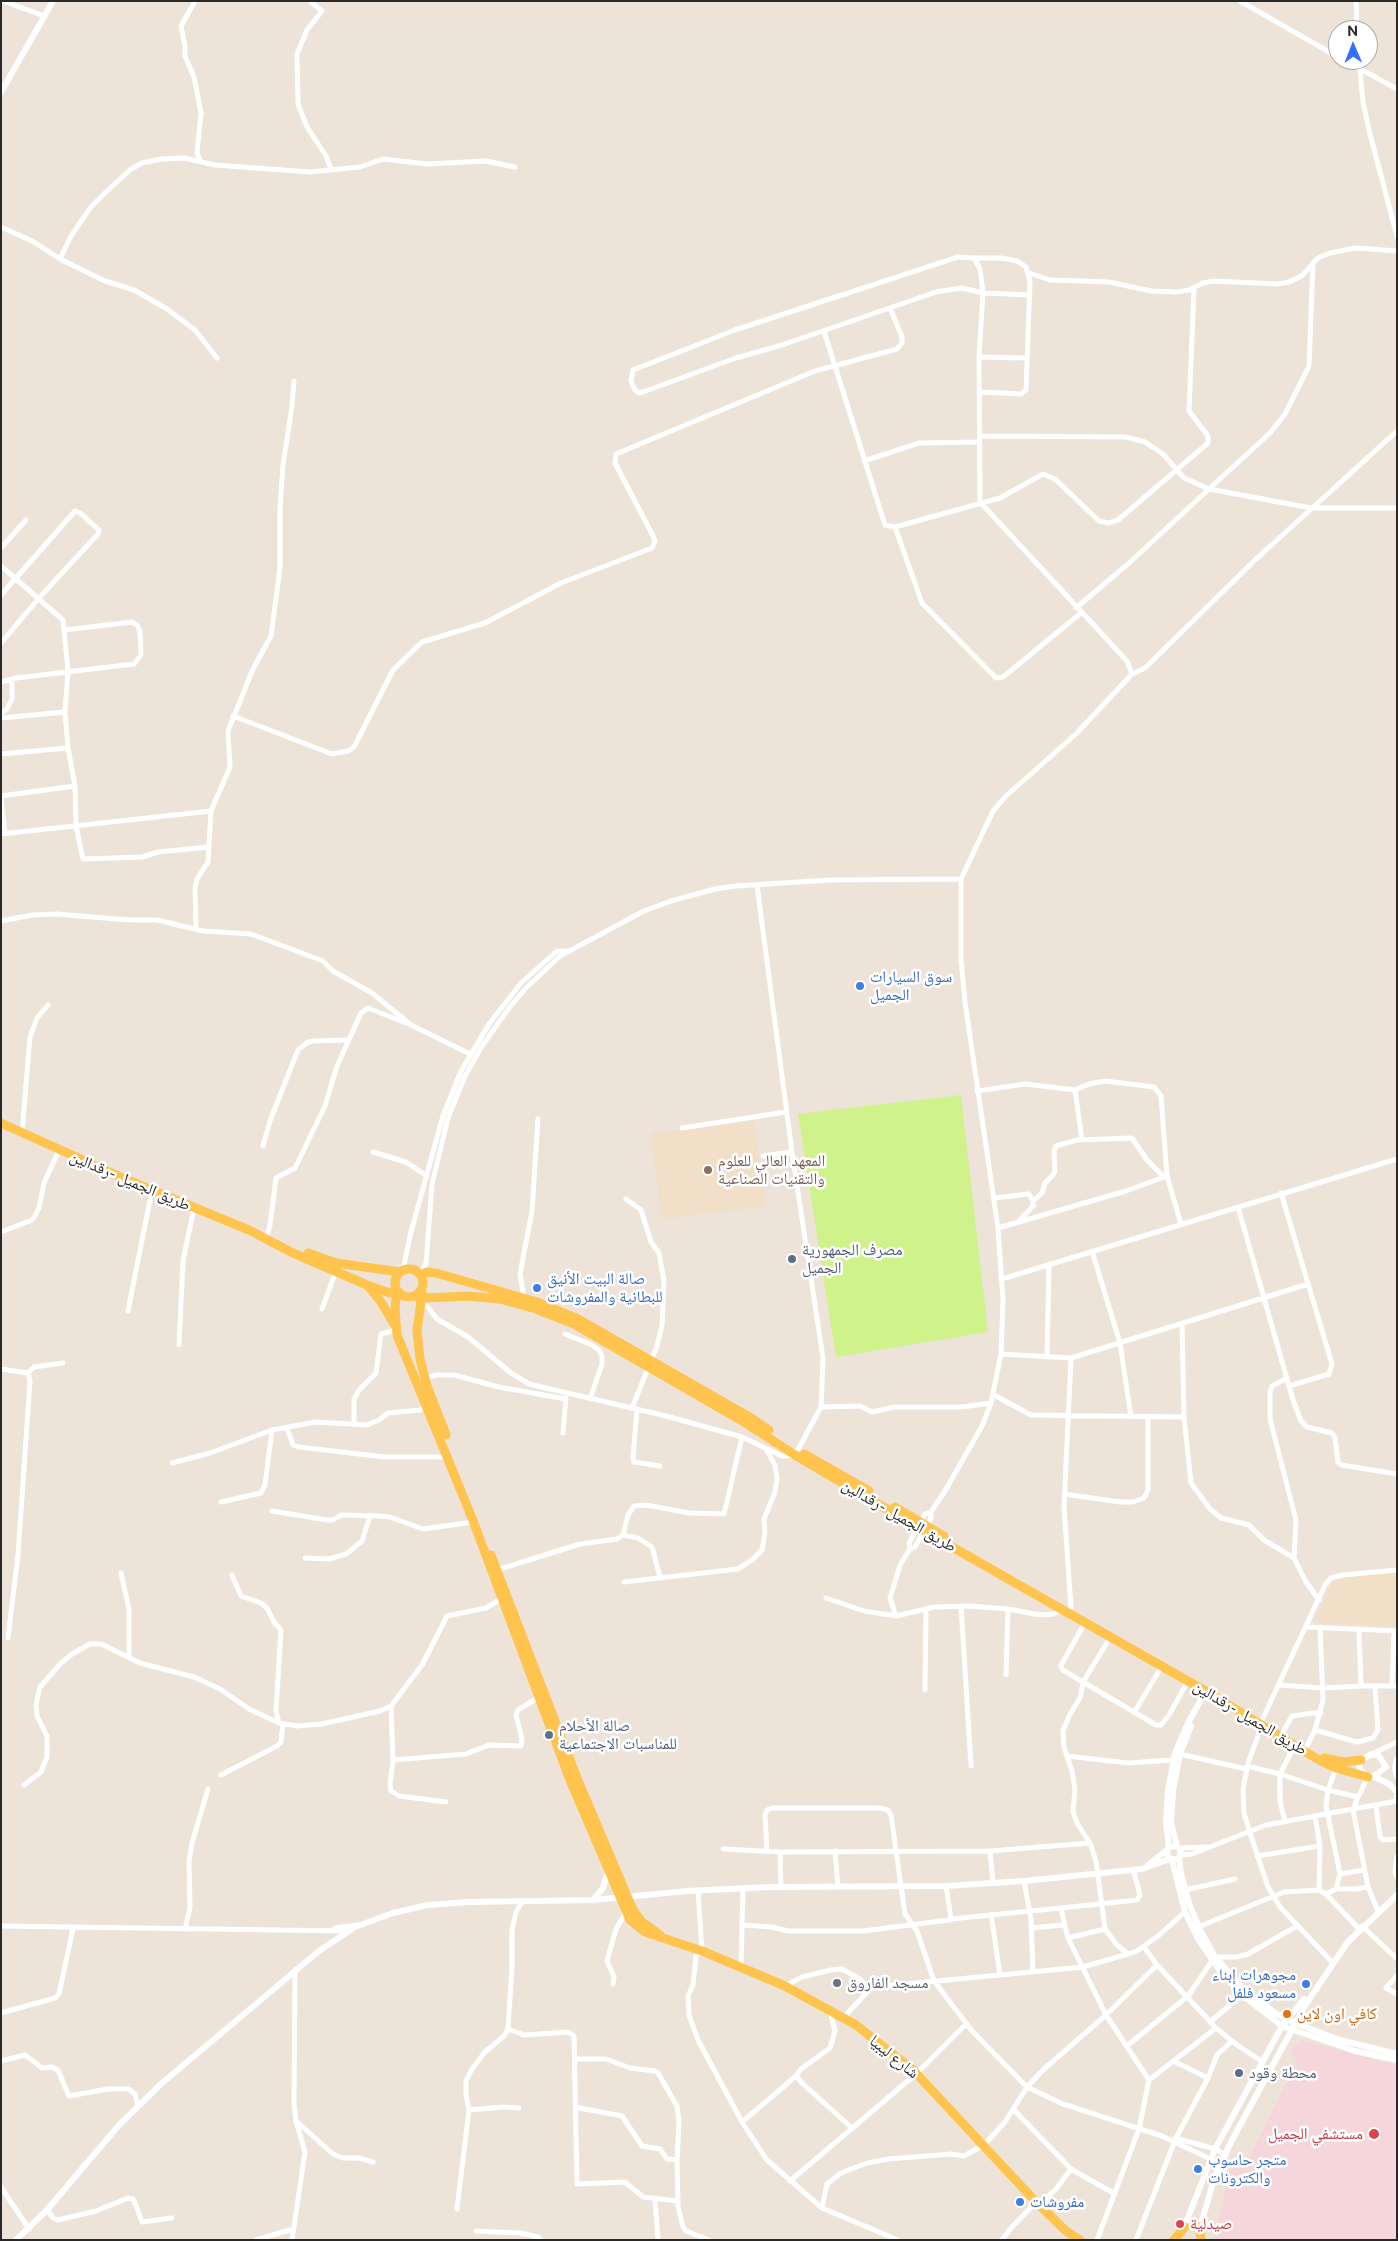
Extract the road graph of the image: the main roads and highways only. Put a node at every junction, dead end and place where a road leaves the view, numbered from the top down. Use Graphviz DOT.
graph roads {
  1 [pos="1,1123"];
  2 [pos="265,1237"];
  3 [pos="401,1271"];
  4 [pos="420,1274"];
  5 [pos="367,1285"];
  6 [pos="397,1290"];
  7 [pos="418,1294"];
  8 [pos="446,1297"];
  9 [pos="418,1321"];
  10 [pos="397,1332"];
  11 [pos="649,1363"];
  12 [pos="427,1399"];
  13 [pos="1067,1607"];
  14 [pos="1207,1690"];
  15 [pos="1263,1721"];
  16 [pos="1361,1760"];
  17 [pos="1370,1777"];
  18 [pos="624,1897"];
  19 [pos="664,1938"];
  20 [pos="1185,2227"];
  21 [pos="1200,2227"];
  22 [pos="1080,2240"];
  23 [pos="1174,2240"];
  24 [pos="1201,2240"];
  1 -- 2 [label="main road, طريق الجميل -رقدالين"];
  2 -- 3 [label="main road"];
  2 -- 5 [label="main road"];
  3 -- 4 [label="main road"];
  3 -- 6 [label="main road"];
  4 -- 7 [label="main road"];
  4 -- 11 [label="main road, طريق الجميل -رقدالين"];
  5 -- 6 [label="main road"];
  5 -- 10 [label="main road"];
  6 -- 7 [label="main road"];
  6 -- 10 [label="main road"];
  7 -- 8 [label="main road, طريق الجميل -رقدالين"];
  7 -- 9 [label="main road"];
  8 -- 9 [label="main road"];
  8 -- 11 [label="main road, طريق الجميل -رقدالين"];
  9 -- 12 [label="main road"];
  10 -- 12 [label="main road"];
  11 -- 13 [label="main road, طريق الجميل -رقدالين"];
  12 -- 18 [label="main road"];
  12 -- 18 [label="main road"];
  13 -- 14 [label="main road, طريق الجميل -رقدالين"];
  13 -- 14 [label="main road, طريق الجميل -رقدالين"];
  14 -- 15 [label="main road, طريق الجميل -رقدالين"];
  15 -- 16 [label="main road, طريق الجميل -رقدالين"];
  15 -- 17 [label="main road, طريق الجميل -رقدالين"];
  18 -- 19 [label="main road"];
  18 -- 19 [label="main road, شارع ليبيا"];
  19 -- 22 [label="main road, شارع ليبيا"];
  20 -- 23 [label="main road"];
  21 -- 24 [label="main road"];
}
